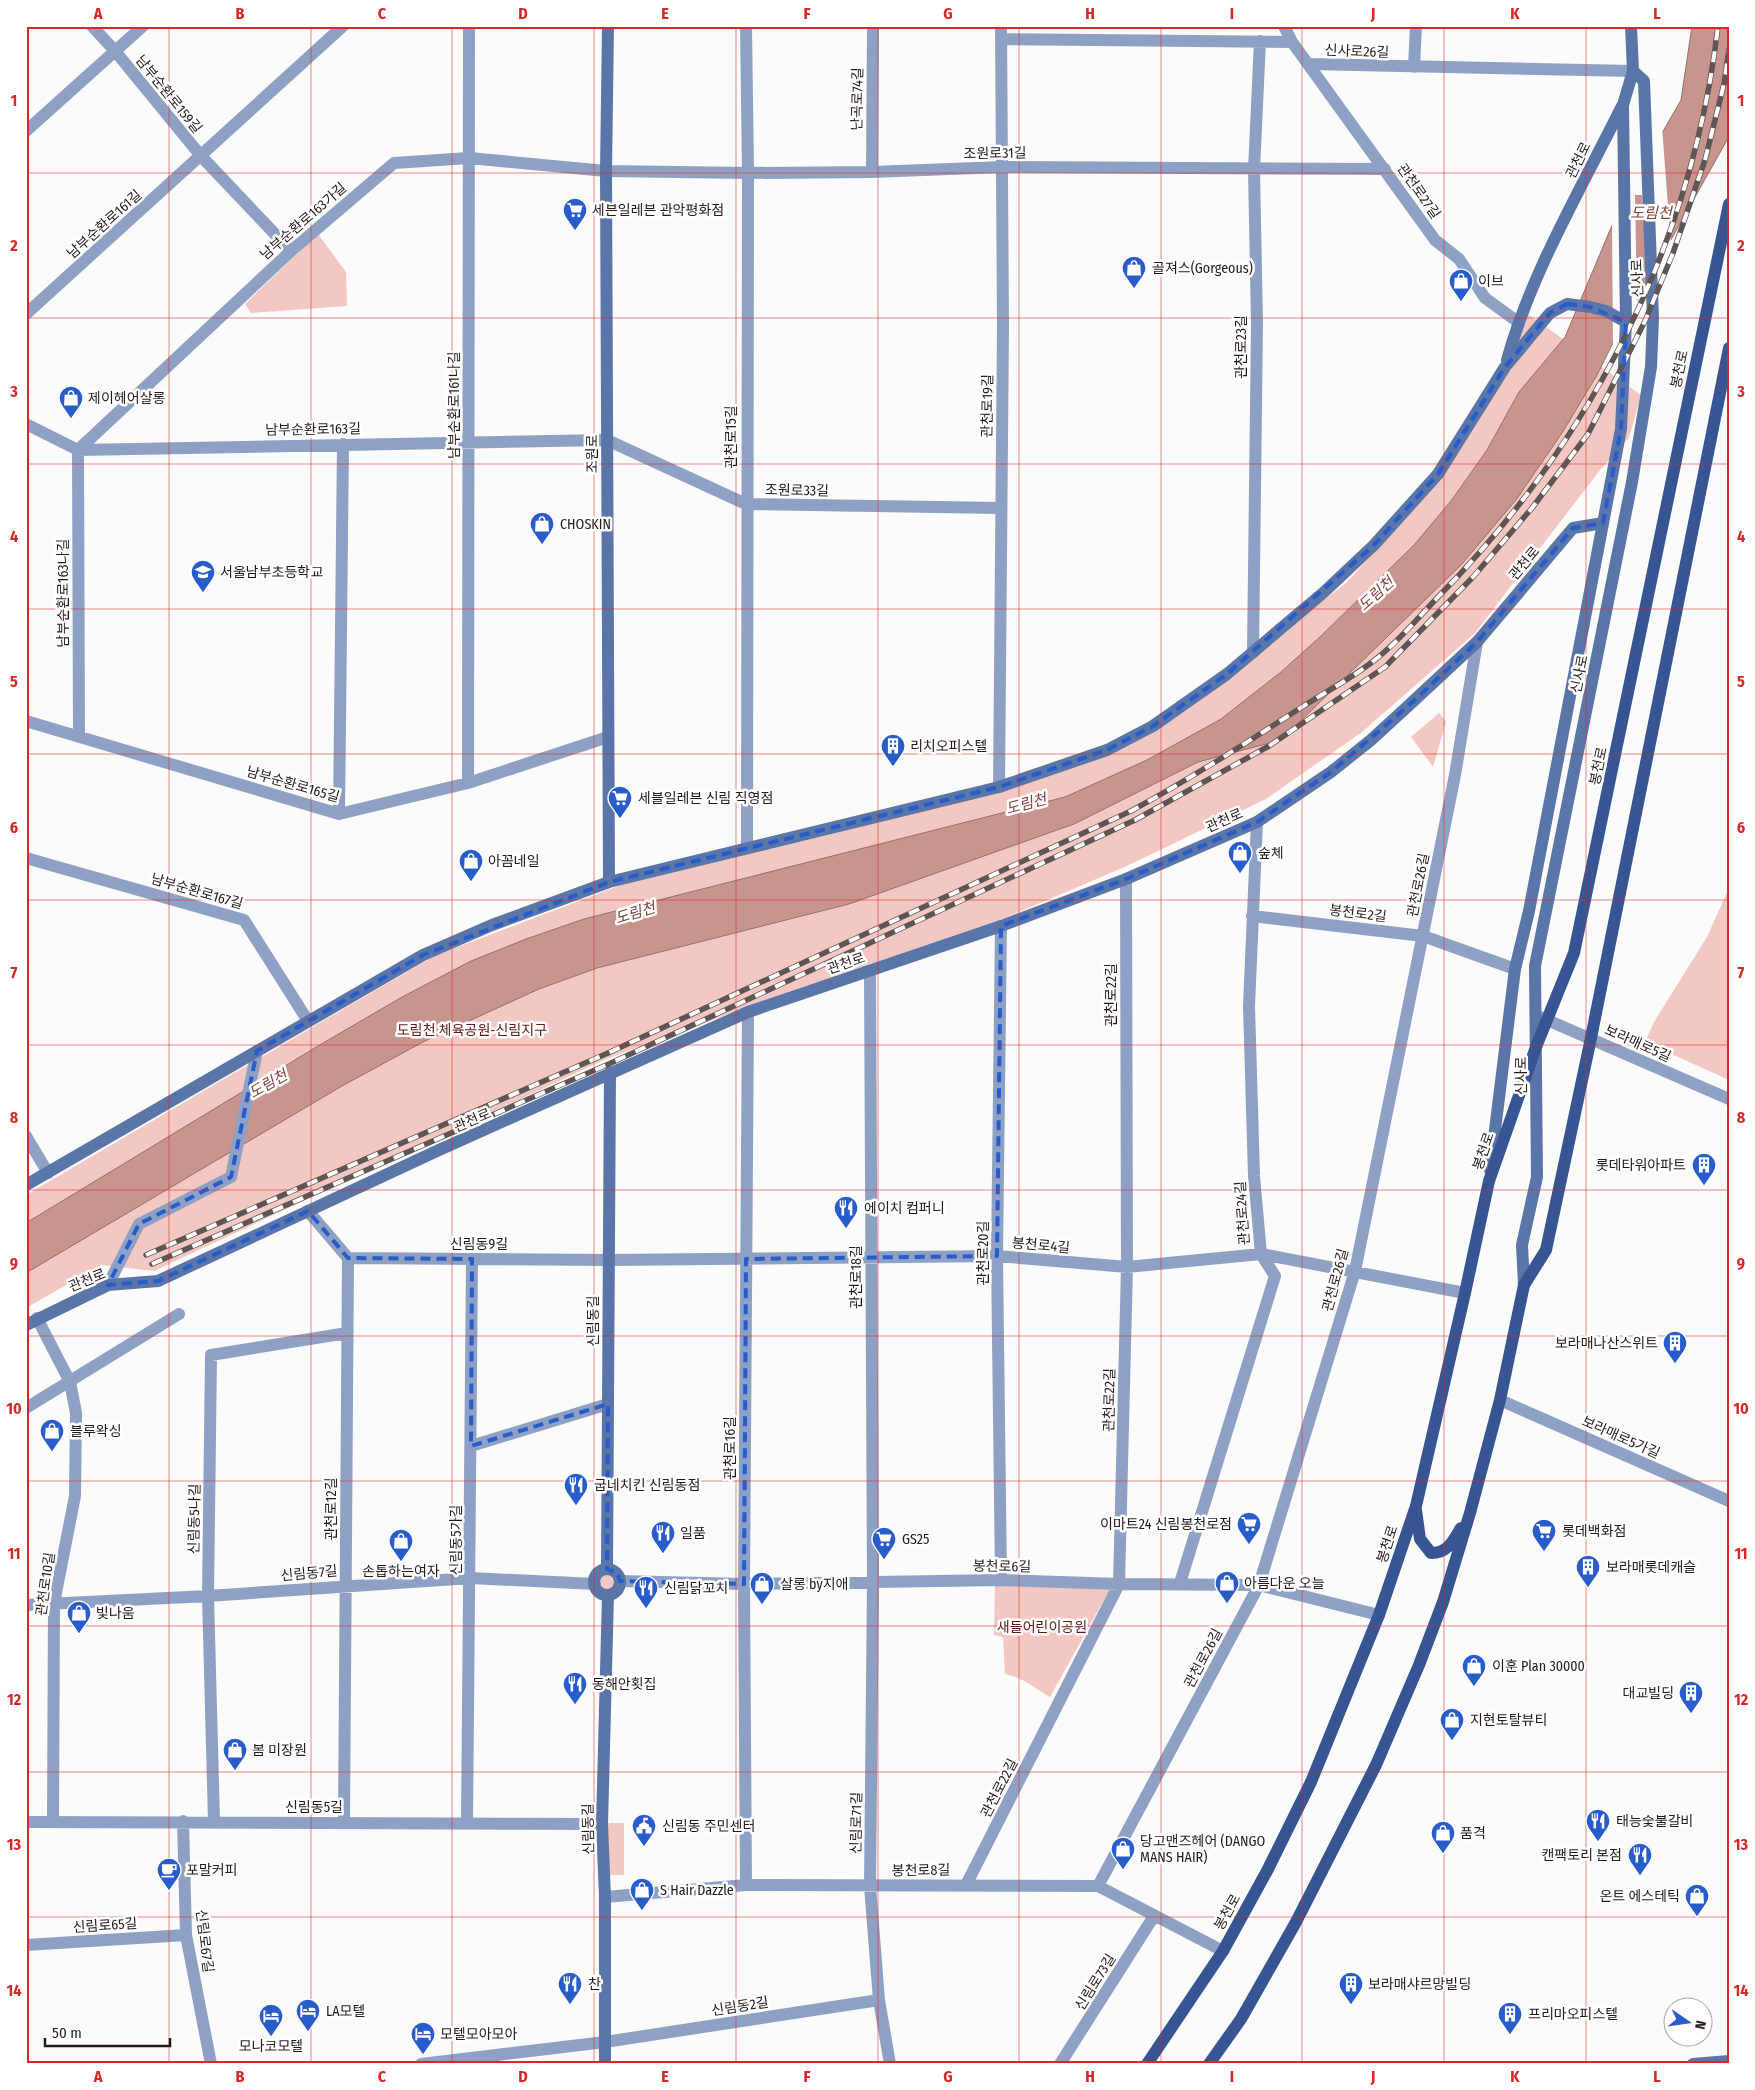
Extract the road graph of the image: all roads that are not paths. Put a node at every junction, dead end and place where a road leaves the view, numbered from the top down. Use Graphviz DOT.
graph roads {
  1 [pos="92,26"];
  2 [pos="143,26"];
  3 [pos="343,26"];
  4 [pos="469,26"];
  5 [pos="608,26"];
  6 [pos="746,26"];
  7 [pos="873,26"];
  8 [pos="1284,26"];
  9 [pos="1416,26"];
  10 [pos="1631,26"];
  11 [pos="1001,33"];
  12 [pos="1260,41"];
  13 [pos="1292,42"];
  14 [pos="115,51"];
  15 [pos="1309,64"];
  16 [pos="1414,67"];
  17 [pos="1633,71"];
  18 [pos="1623,104"];
  19 [pos="26,131"];
  20 [pos="201,156"];
  21 [pos="469,158"];
  22 [pos="1002,167"];
  23 [pos="1386,169"];
  24 [pos="1254,170"];
  25 [pos="606,171"];
  26 [pos="872,172"];
  27 [pos="748,173"];
  28 [pos="1729,204"];
  29 [pos="291,251"];
  30 [pos="26,314"];
  31 [pos="1518,322"];
  32 [pos="1626,322"];
  33 [pos="1729,348"];
  34 [pos="1505,368"];
  35 [pos="26,424"];
  36 [pos="607,440"];
  37 [pos="468,441"];
  38 [pos="343,444"];
  39 [pos="78,450"];
  40 [pos="746,504"];
  41 [pos="1000,508"];
  42 [pos="1603,523"];
  43 [pos="1477,642"];
  44 [pos="1252,653"];
  45 [pos="26,721"];
  46 [pos="79,736"];
  47 [pos="608,737"];
  48 [pos="468,783"];
  49 [pos="999,787"];
  50 [pos="339,814"];
  51 [pos="1257,822"];
  52 [pos="747,848"];
  53 [pos="26,858"];
  54 [pos="1126,879"];
  55 [pos="609,882"];
  56 [pos="1252,916"];
  57 [pos="1001,926"];
  58 [pos="1423,936"];
  59 [pos="1515,969"];
  60 [pos="870,971"];
  61 [pos="748,1012"];
  62 [pos="1542,1018"];
  63 [pos="308,1021"];
  64 [pos="1591,1038"];
  65 [pos="1536,1047"];
  66 [pos="257,1051"];
  67 [pos="610,1072"];
  68 [pos="1729,1099"];
  69 [pos="26,1136"];
  70 [pos="48,1173"];
  71 [pos="1489,1181"];
  72 [pos="26,1186"];
  73 [pos="308,1211"];
  74 [pos="1260,1254"];
  75 [pos="997,1256"];
  76 [pos="871,1257"];
  77 [pos="348,1258"];
  78 [pos="472,1259"];
  79 [pos="746,1259"];
  80 [pos="609,1260"];
  81 [pos="1126,1267"];
  82 [pos="1355,1271"];
  83 [pos="108,1285"];
  84 [pos="1524,1286"];
  85 [pos="1465,1293"];
  86 [pos="179,1314"];
  87 [pos="38,1318"];
  88 [pos="26,1325"];
  89 [pos="347,1333"];
  90 [pos="70,1382"];
  91 [pos="1500,1400"];
  92 [pos="608,1404"];
  93 [pos="26,1408"];
  94 [pos="471,1446"];
  95 [pos="1729,1501"];
  96 [pos="1416,1506"];
  97 [pos="1470,1513"];
  98 [pos="607,1569"];
  99 [pos="471,1578"];
  100 [pos="1002,1580"];
  101 [pos="620,1581"];
  102 [pos="873,1582"];
  103 [pos="1180,1583"];
  104 [pos="595,1584"];
  105 [pos="744,1584"];
  106 [pos="1119,1584"];
  107 [pos="1259,1584"];
  108 [pos="345,1585"];
  109 [pos="608,1595"];
  110 [pos="208,1596"];
  111 [pos="54,1603"];
  112 [pos="26,1605"];
  113 [pos="1379,1615"];
  114 [pos="183,1821"];
  115 [pos="214,1821"];
  116 [pos="26,1822"];
  117 [pos="53,1822"];
  118 [pos="344,1822"];
  119 [pos="467,1822"];
  120 [pos="602,1824"];
  121 [pos="746,1884"];
  122 [pos="966,1885"];
  123 [pos="870,1886"];
  124 [pos="1098,1886"];
  125 [pos="604,1897"];
  126 [pos="1154,1916"];
  127 [pos="186,1936"];
  128 [pos="26,1945"];
  129 [pos="1223,1951"];
  130 [pos="880,2000"];
  131 [pos="605,2042"];
  132 [pos="1729,2061"];
  133 [pos="211,2064"];
  134 [pos="421,2064"];
  135 [pos="605,2064"];
  136 [pos="890,2064"];
  137 [pos="1060,2064"];
  138 [pos="1147,2064"];
  139 [pos="1209,2064"];
  140 [pos="1693,2064"];
  1 -- 14 [label="street"];
  2 -- 14 [label="street, 남부순환로159길"];
  3 -- 20 [label="street, 남부순환로161길"];
  4 -- 21 [label="street, 남부순환로161나길"];
  5 -- 25 [label="main road, 조원로"];
  6 -- 27 [label="street, 관천로15길"];
  7 -- 26 [label="street, 난곡로74길"];
  8 -- 13 [label="street, 신사로26길"];
  9 -- 16 [label="street"];
  10 -- 17 [label="main road, 신사로"];
  11 -- 12 [label="street"];
  11 -- 22 [label="street, 관천로19길"];
  12 -- 13 [label="street"];
  12 -- 24 [label="street, 관천로23길"];
  13 -- 15 [label="street, 신사로26길"];
  14 -- 19 [label="street, 남부순환로159길"];
  14 -- 20 [label="street, 남부순환로159길"];
  15 -- 16 [label="street, 신사로26길"];
  15 -- 23 [label="street, 관천로27길"];
  16 -- 17 [label="street, 신사로26길"];
  17 -- 18 [label="main road, 신사로"];
  17 -- 62 [label="main road, 신사로"];
  18 -- 31 [label="main road, 관천로"];
  18 -- 32 [label="main road, 신사로"];
  20 -- 29 [label="street"];
  20 -- 30 [label="street, 남부순환로161길"];
  21 -- 25 [label="street, 남부순환로163가길"];
  21 -- 29 [label="street, 남부순환로163가길"];
  21 -- 37 [label="street, 남부순환로161나길"];
  22 -- 24 [label="street, 조원로31길"];
  22 -- 26 [label="street, 조원로31길"];
  22 -- 41 [label="street, 관천로19길"];
  23 -- 24 [label="street, 조원로31길"];
  23 -- 31 [label="street, 관천로27길"];
  24 -- 44 [label="street, 관천로23길"];
  25 -- 27 [label="street, 조원로31길"];
  25 -- 36 [label="main road, 조원로"];
  26 -- 27 [label="street, 조원로31길"];
  27 -- 40 [label="street, 관천로15길"];
  28 -- 62 [label="main road, 봉천로"];
  29 -- 39 [label="street, 남부순환로163가길"];
  31 -- 34 [label="main road, 관천로"];
  32 -- 34 [label="main road, 관천로"];
  32 -- 42 [label="main road, 신사로"];
  33 -- 64 [label="main road"];
  34 -- 44 [label="main road, 관천로"];
  35 -- 39 [label="street, 남부순환로163길"];
  36 -- 37 [label="street, 남부순환로163길"];
  36 -- 40 [label="street, 조원로33길"];
  36 -- 47 [label="main road, 조원로"];
  37 -- 38 [label="street, 남부순환로163길"];
  37 -- 48 [label="street, 남부순환로161나길"];
  38 -- 39 [label="street, 남부순환로163길"];
  38 -- 50 [label="street"];
  39 -- 46 [label="street, 남부순환로163나길"];
  40 -- 41 [label="street, 조원로33길"];
  40 -- 52 [label="street, 관천로15길"];
  41 -- 49 [label="street, 관천로19길"];
  42 -- 43 [label="main road, 관천로"];
  42 -- 59 [label="main road, 신사로"];
  43 -- 51 [label="main road, 관천로"];
  43 -- 58 [label="street, 관천로26길"];
  44 -- 49 [label="main road, 관천로"];
  45 -- 46 [label="street, 남부순환로165길"];
  46 -- 50 [label="street, 남부순환로165길"];
  47 -- 48 [label="street, 남부순환로165길"];
  47 -- 55 [label="main road, 조원로"];
  48 -- 50 [label="street, 남부순환로165길"];
  49 -- 52 [label="main road, 관천로"];
  51 -- 54 [label="main road, 관천로"];
  51 -- 56 [label="street, 관천로24길"];
  52 -- 55 [label="main road, 관천로"];
  53 -- 63 [label="street, 남부순환로167길"];
  54 -- 57 [label="main road, 관천로"];
  54 -- 81 [label="street, 관천로22길"];
  55 -- 63 [label="main road, 관천로"];
  56 -- 58 [label="street, 봉천로2길"];
  56 -- 74 [label="street, 관천로24길"];
  57 -- 60 [label="main road, 관천로"];
  57 -- 75 [label="street, 관천로20길"];
  58 -- 59 [label="street, 봉천로2길"];
  58 -- 82 [label="street, 관천로26길"];
  59 -- 71 [label="main road, 신사로"];
  60 -- 61 [label="main road, 관천로"];
  60 -- 76 [label="street, 관천로18길"];
  61 -- 67 [label="main road, 관천로"];
  61 -- 79 [label="street, 관천로16길"];
  62 -- 64 [label="street, 보라매로5길"];
  62 -- 65 [label="main road, 봉천로"];
  63 -- 66 [label="main road, 관천로"];
  64 -- 68 [label="street, 보라매로5길"];
  64 -- 84 [label="main road"];
  65 -- 71 [label="main road, 봉천로"];
  65 -- 84 [label="main road, 신사로"];
  66 -- 70 [label="main road, 관천로"];
  66 -- 83 [label="street"];
  67 -- 73 [label="main road, 관천로"];
  67 -- 80 [label="main road, 신림동길"];
  69 -- 70 [label="street"];
  70 -- 72 [label="main road, 관천로"];
  71 -- 85 [label="main road, 봉천로"];
  73 -- 77 [label="street"];
  73 -- 83 [label="main road, 관천로"];
  74 -- 81 [label="street, 봉천로4길"];
  74 -- 82 [label="street, 봉천로4길"];
  74 -- 103 [label="street, 관천로24길"];
  75 -- 76 [label="street, 봉천로4길"];
  75 -- 81 [label="street, 봉천로4길"];
  75 -- 100 [label="street, 관천로20길"];
  76 -- 79 [label="street, 봉천로4길"];
  76 -- 102 [label="street, 관천로18길"];
  77 -- 78 [label="street, 신림동9길"];
  77 -- 89 [label="street, 관천로12길"];
  78 -- 80 [label="street, 신림동9길"];
  78 -- 94 [label="street, 신림동5가길"];
  79 -- 80 [label="street, 봉천로4길"];
  79 -- 105 [label="street, 관천로16길"];
  80 -- 92 [label="main road, 신림동길"];
  81 -- 106 [label="street, 관천로22길"];
  82 -- 85 [label="street, 봉천로4길"];
  82 -- 107 [label="street, 관천로26길"];
  83 -- 87 [label="main road, 관천로"];
  84 -- 91 [label="main road"];
  85 -- 96 [label="main road, 봉천로"];
  86 -- 90 [label="street"];
  87 -- 88 [label="main road, 관천로"];
  87 -- 90 [label="street, 관천로10길"];
  89 -- 108 [label="street, 관천로12길"];
  89 -- 110 [label="street, 신림동5나길"];
  90 -- 93 [label="street"];
  90 -- 111 [label="street, 관천로10길"];
  91 -- 95 [label="street, 보라매로5가길"];
  91 -- 97 [label="main road"];
  92 -- 94 [label="street"];
  92 -- 98 [label="main road, 신림동길"];
  94 -- 99 [label="street, 신림동5가길"];
  96 -- 97 [label="main road"];
  96 -- 113 [label="main road, 봉천로"];
  97 -- 139 [label="main road"];
  98 -- 101 [label="main road"];
  98 -- 104 [label="main road"];
  99 -- 104 [label="street, 신림동7길"];
  99 -- 108 [label="street, 신림동7길"];
  99 -- 119 [label="street, 신림동5가길"];
  100 -- 102 [label="street, 봉천로6길"];
  100 -- 106 [label="street, 봉천로6길"];
  101 -- 105 [label="street, 봉천로6길"];
  101 -- 109 [label="main road"];
  102 -- 105 [label="street, 봉천로6길"];
  102 -- 123 [label="street, 신림로71길"];
  103 -- 106 [label="street, 봉천로6길"];
  103 -- 107 [label="street, 봉천로6길"];
  104 -- 109 [label="main road"];
  105 -- 121 [label="street, 관천로16길"];
  106 -- 122 [label="street, 관천로22길"];
  107 -- 113 [label="street, 봉천로6길"];
  107 -- 124 [label="street, 관천로26길"];
  108 -- 110 [label="street, 신림동7길"];
  108 -- 118 [label="street, 관천로12길"];
  109 -- 120 [label="main road, 신림동길"];
  110 -- 111 [label="street, 신림동7길"];
  110 -- 115 [label="street, 신림동5나길"];
  111 -- 112 [label="street, 신림동7길"];
  111 -- 117 [label="street, 관천로10길"];
  113 -- 129 [label="main road, 봉천로"];
  114 -- 115 [label="street, 신림동5길"];
  114 -- 117 [label="street, 신림동5길"];
  114 -- 127 [label="street, 신림로67길"];
  115 -- 118 [label="street, 신림동5길"];
  116 -- 117 [label="street, 신림동5길"];
  118 -- 119 [label="street, 신림동5길"];
  119 -- 120 [label="street, 신림동5길"];
  120 -- 125 [label="main road, 신림동길"];
  121 -- 123 [label="street, 봉천로8길"];
  121 -- 125 [label="street, 봉천로8길"];
  122 -- 123 [label="street, 봉천로8길"];
  122 -- 124 [label="street, 봉천로8길"];
  123 -- 130 [label="street, 신림로71길"];
  124 -- 126 [label="street, 봉천로8길"];
  125 -- 131 [label="main road, 신림동길"];
  126 -- 129 [label="street, 봉천로8길"];
  126 -- 137 [label="street, 신림로73길"];
  127 -- 128 [label="street, 신림로65길"];
  127 -- 133 [label="street, 신림로67길"];
  129 -- 138 [label="main road, 봉천로"];
  130 -- 131 [label="street, 신림동2길"];
  130 -- 136 [label="street, 신림로71길"];
  131 -- 134 [label="street, 신림동2길"];
  131 -- 135 [label="main road, 신림동길"];
  132 -- 140 [label="main road"];
}
